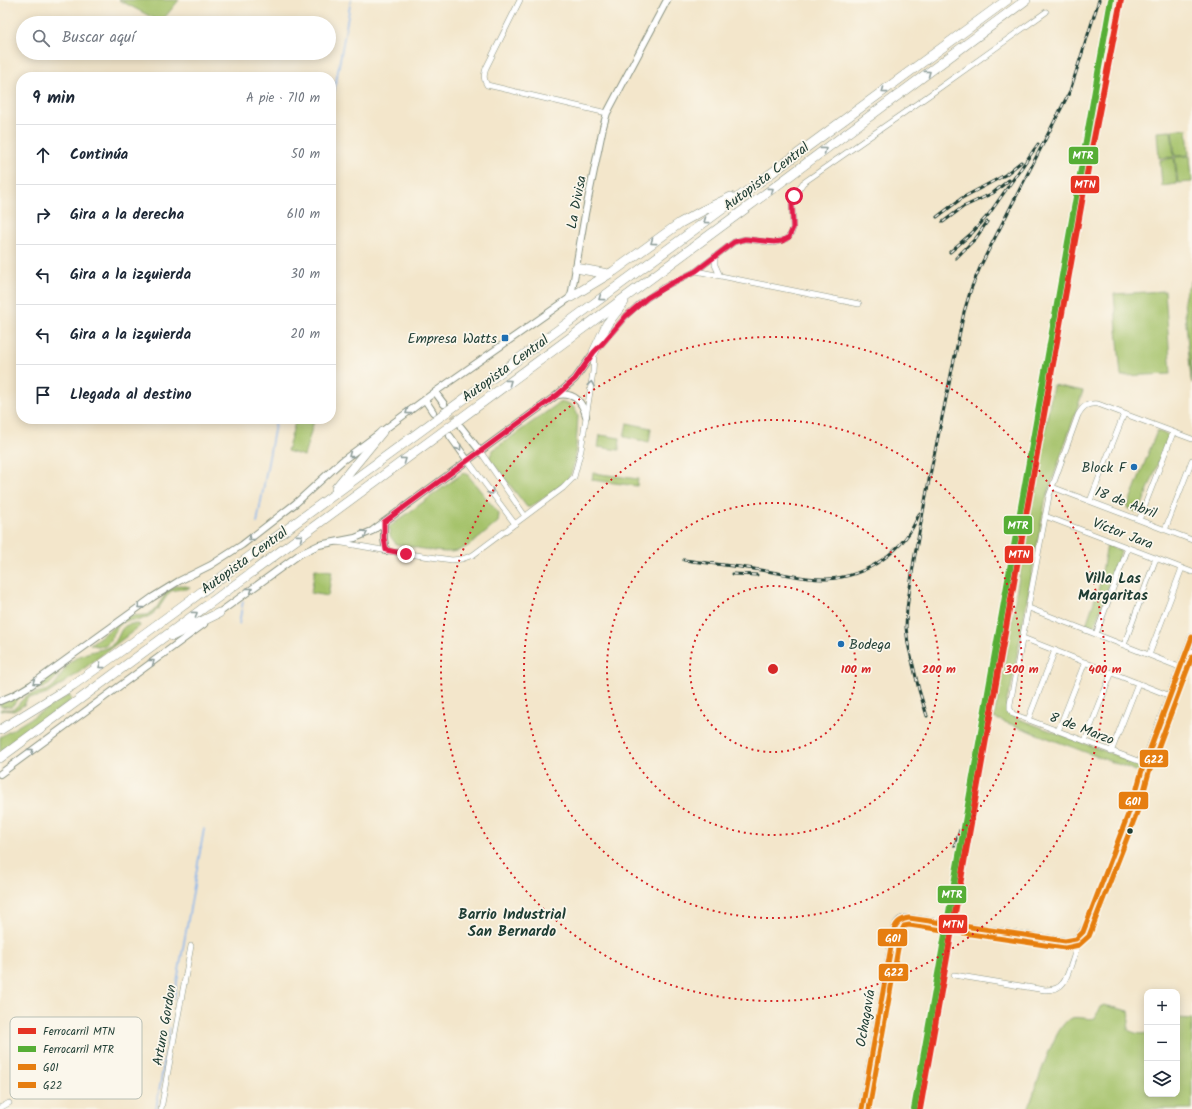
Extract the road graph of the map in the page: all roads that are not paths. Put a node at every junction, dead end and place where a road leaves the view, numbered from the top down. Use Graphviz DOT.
graph roads {
  1 [pos="520,0"];
  2 [pos="667,0"];
  3 [pos="1007,0"];
  4 [pos="1026,0"];
  5 [pos="1046,12"];
  6 [pos="607,113"];
  7 [pos="749,189"];
  8 [pos="715,256"];
  9 [pos="576,268"];
  10 [pos="696,271"];
  11 [pos="608,274"];
  12 [pos="720,276"];
  13 [pos="635,290"];
  14 [pos="571,297"];
  15 [pos="859,304"];
  16 [pos="594,352"];
  17 [pos="435,392"];
  18 [pos="557,395"];
  19 [pos="425,400"];
  20 [pos="444,404"];
  21 [pos="433,412"];
  22 [pos="1124,414"];
  23 [pos="586,416"];
  24 [pos="461,427"];
  25 [pos="382,432"];
  26 [pos="1173,433"];
  27 [pos="450,436"];
  28 [pos="1192,440"];
  29 [pos="480,451"];
  30 [pos="1192,460"];
  31 [pos="468,461"];
  32 [pos="1052,487"];
  33 [pos="1090,502"];
  34 [pos="321,504"];
  35 [pos="525,516"];
  36 [pos="1045,516"];
  37 [pos="1139,520"];
  38 [pos="384,522"];
  39 [pos="516,524"];
  40 [pos="1165,530"];
  41 [pos="1192,540"];
  42 [pos="336,542"];
  43 [pos="1128,548"];
  44 [pos="386,550"];
  45 [pos="1156,558"];
  46 [pos="1182,568"];
  47 [pos="1192,572"];
  48 [pos="1029,608"];
  49 [pos="219,613"];
  50 [pos="1096,634"];
  51 [pos="1192,637"];
  52 [pos="1023,638"];
  53 [pos="152,645"];
  54 [pos="1124,645"];
  55 [pos="1055,650"];
  56 [pos="1192,652"];
  57 [pos="1149,655"];
  58 [pos="1085,662"];
  59 [pos="1183,668"];
  60 [pos="1112,672"];
  61 [pos="1138,682"];
  62 [pos="1172,697"];
  63 [pos="0,701"];
  64 [pos="1028,720"];
  65 [pos="0,730"];
  66 [pos="1058,731"];
  67 [pos="1085,741"];
  68 [pos="1112,752"];
  69 [pos="0,758"];
  70 [pos="1147,764"];
  71 [pos="0,774"];
  72 [pos="1076,939"];
  73 [pos="190,946"];
  74 [pos="954,975"];
  75 [pos="9,1103"];
  76 [pos="0,1108"];
  77 [pos="161,1109"];
  78 [pos="862,1109"];
  1 -- 6 [label="street"];
  2 -- 6 [label="street, La Divisa"];
  3 -- 7 [label="highway, Autopista Central, one-way"];
  13 -- 4 [label="highway, Autopista Central, one-way"];
  5 -- 8 [label="street"];
  6 -- 9 [label="street, La Divisa"];
  7 -- 11 [label="highway, one-way"];
  7 -- 34 [label="highway, Autopista Central, one-way"];
  8 -- 10 [label="street"];
  8 -- 12 [label="street"];
  9 -- 11 [label="highway"];
  9 -- 14 [label="street, La Divisa"];
  10 -- 12 [label="street"];
  10 -- 16 [label="street"];
  11 -- 14 [label="highway"];
  12 -- 15 [label="street"];
  13 -- 16 [label="highway"];
  53 -- 13 [label="highway, Autopista Central, one-way"];
  14 -- 17 [label="street"];
  16 -- 18 [label="street"];
  23 -- 16 [label="street, one-way"];
  17 -- 19 [label="street"];
  17 -- 20 [label="street"];
  18 -- 23 [label="street"];
  18 -- 29 [label="street"];
  19 -- 21 [label="street"];
  19 -- 25 [label="street, one-way"];
  22 -- 26 [label="street"];
  22 -- 32 [label="street"];
  22 -- 33 [label="street"];
  23 -- 35 [label="street"];
  24 -- 29 [label="street"];
  25 -- 34 [label="highway"];
  25 -- 63 [label="street, one-way"];
  26 -- 28 [label="street"];
  26 -- 37 [label="street"];
  27 -- 31 [label="street, one-way"];
  29 -- 31 [label="street"];
  29 -- 35 [label="street"];
  30 -- 40 [label="street"];
  31 -- 38 [label="street"];
  31 -- 39 [label="street, one-way"];
  32 -- 33 [label="street, 18 de Abril"];
  32 -- 36 [label="street"];
  33 -- 37 [label="street, 18 de Abril"];
  34 -- 65 [label="highway, Autopista Central, one-way"];
  35 -- 39 [label="street"];
  36 -- 43 [label="street, Víctor Jara"];
  36 -- 48 [label="street"];
  37 -- 40 [label="street, 18 de Abril"];
  42 -- 38 [label="street, one-way"];
  38 -- 44 [label="street"];
  39 -- 44 [label="street"];
  40 -- 41 [label="street, 18 de Abril"];
  42 -- 44 [label="street"];
  49 -- 42 [label="street, one-way"];
  43 -- 45 [label="street, Víctor Jara"];
  43 -- 50 [label="street"];
  45 -- 46 [label="street, Víctor Jara"];
  45 -- 54 [label="street"];
  46 -- 47 [label="street, Víctor Jara"];
  46 -- 57 [label="street"];
  48 -- 50 [label="street"];
  48 -- 52 [label="street"];
  49 -- 53 [label="highway"];
  71 -- 49 [label="street, one-way"];
  50 -- 54 [label="street"];
  51 -- 59 [label="main road"];
  52 -- 55 [label="street"];
  52 -- 64 [label="street, 8 de Marzo"];
  53 -- 69 [label="highway, Autopista Central"];
  54 -- 57 [label="street"];
  55 -- 58 [label="street"];
  55 -- 64 [label="street"];
  56 -- 59 [label="main road"];
  57 -- 59 [label="street"];
  58 -- 60 [label="street"];
  58 -- 66 [label="street"];
  59 -- 62 [label="main road"];
  60 -- 61 [label="street"];
  60 -- 67 [label="street"];
  61 -- 62 [label="street"];
  61 -- 68 [label="street"];
  62 -- 70 [label="main road"];
  64 -- 66 [label="street, 8 de Marzo"];
  66 -- 67 [label="street, 8 de Marzo"];
  67 -- 68 [label="street, 8 de Marzo"];
  68 -- 70 [label="street, 8 de Marzo"];
  70 -- 72 [label="main road"];
  72 -- 74 [label="street"];
  72 -- 78 [label="main road, Ochagavía"];
  73 -- 77 [label="street, Arturo Gordon"];
  75 -- 76 [label="street"];
}
